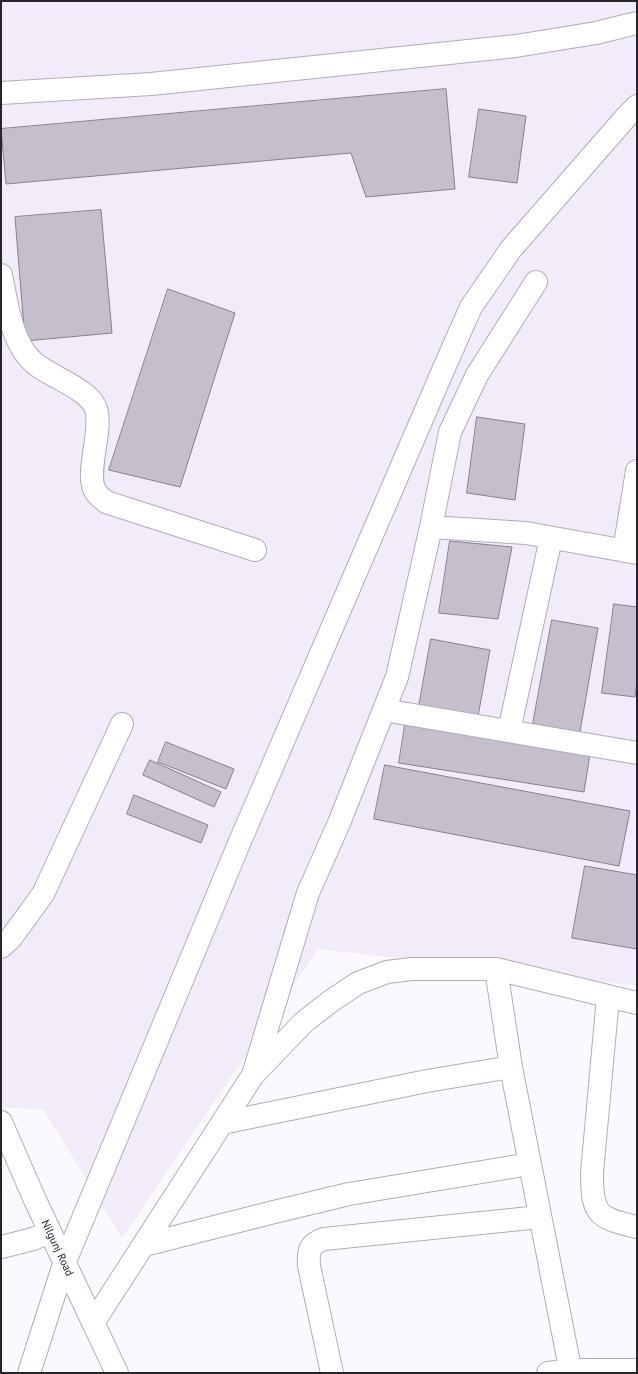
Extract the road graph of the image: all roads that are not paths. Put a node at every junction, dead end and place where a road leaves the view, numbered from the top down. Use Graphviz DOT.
graph roads {
  1 [pos="637,23"];
  2 [pos="1,93"];
  3 [pos="634,113"];
  4 [pos="1,275"];
  5 [pos="536,282"];
  6 [pos="637,471"];
  7 [pos="431,527"];
  8 [pos="551,538"];
  9 [pos="255,550"];
  10 [pos="631,552"];
  11 [pos="384,710"];
  12 [pos="122,724"];
  13 [pos="509,731"];
  14 [pos="637,753"];
  15 [pos="1,947"];
  16 [pos="496,969"];
  17 [pos="608,997"];
  18 [pos="637,1003"];
  19 [pos="511,1067"];
  20 [pos="253,1076"];
  21 [pos="1,1122"];
  22 [pos="222,1123"];
  23 [pos="530,1164"];
  24 [pos="540,1217"];
  25 [pos="637,1227"];
  26 [pos="50,1232"];
  27 [pos="144,1245"];
  28 [pos="1,1247"];
  29 [pos="64,1264"];
  30 [pos="93,1323"];
  31 [pos="637,1370"];
  32 [pos="571,1372"];
  33 [pos="29,1373"];
  34 [pos="117,1373"];
  35 [pos="332,1373"];
  36 [pos="548,1373"];
  1 -- 2 [label="street"];
  3 -- 29 [label="street"];
  4 -- 9 [label="street"];
  5 -- 7 [label="street"];
  6 -- 10 [label="street"];
  7 -- 8 [label="street"];
  7 -- 11 [label="street"];
  8 -- 10 [label="street"];
  8 -- 13 [label="street"];
  11 -- 13 [label="street"];
  11 -- 20 [label="street"];
  12 -- 15 [label="street"];
  13 -- 14 [label="street"];
  16 -- 17 [label="street"];
  16 -- 19 [label="street"];
  16 -- 20 [label="street"];
  17 -- 18 [label="street"];
  17 -- 25 [label="street"];
  19 -- 22 [label="street"];
  19 -- 23 [label="street"];
  20 -- 22 [label="street"];
  21 -- 26 [label="street, Nilgunj Road"];
  22 -- 27 [label="street"];
  23 -- 24 [label="street"];
  23 -- 27 [label="street"];
  24 -- 32 [label="street"];
  24 -- 35 [label="street"];
  26 -- 28 [label="street"];
  26 -- 29 [label="street, Nilgunj Road"];
  27 -- 30 [label="street"];
  29 -- 30 [label="street, Nilgunj Road"];
  29 -- 33 [label="street"];
  30 -- 34 [label="street, Nilgunj Road"];
  31 -- 32 [label="street"];
  32 -- 36 [label="street"];
}
